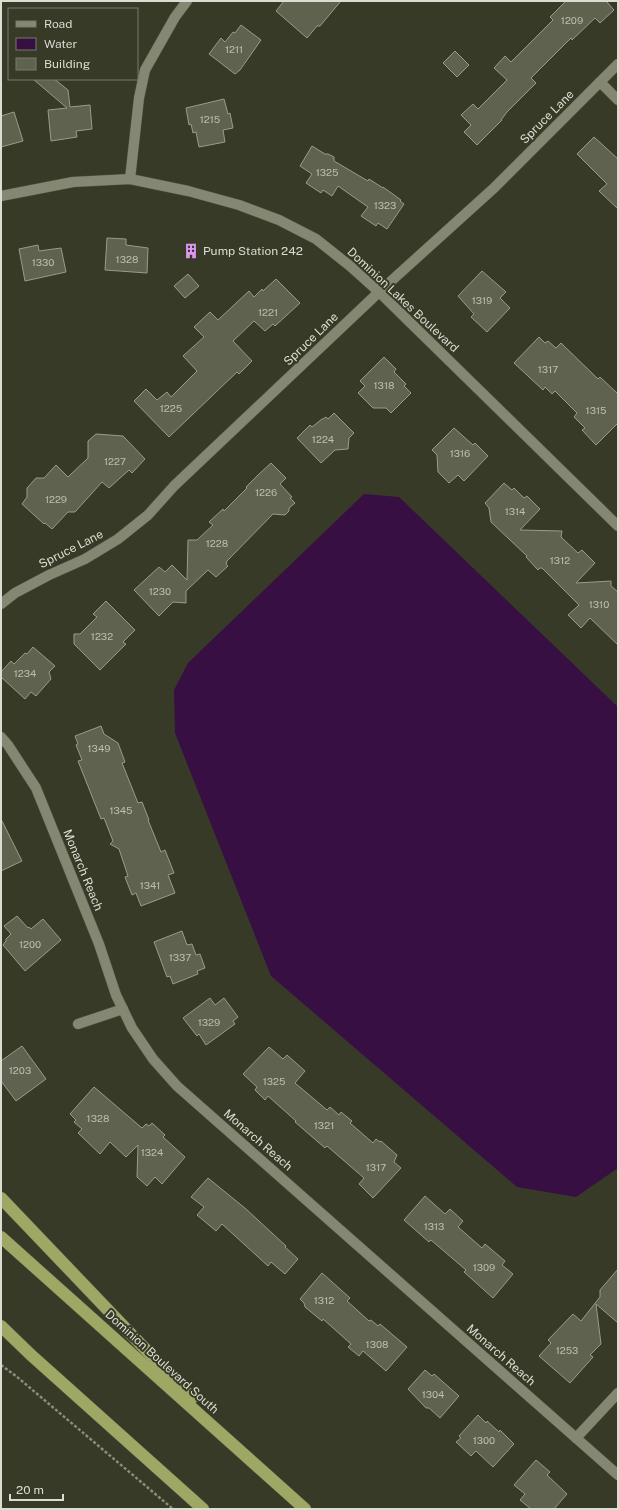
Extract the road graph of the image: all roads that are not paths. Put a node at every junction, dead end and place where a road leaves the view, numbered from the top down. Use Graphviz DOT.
graph roads {
  1 [pos="188,1"];
  2 [pos="618,64"];
  3 [pos="600,82"];
  4 [pos="618,100"];
  5 [pos="130,179"];
  6 [pos="1,196"];
  7 [pos="379,292"];
  8 [pos="618,526"];
  9 [pos="1,604"];
  10 [pos="1,737"];
  11 [pos="123,1009"];
  12 [pos="78,1024"];
  13 [pos="1,1198"];
  14 [pos="1,1237"];
  15 [pos="1,1326"];
  16 [pos="1,1332"];
  17 [pos="20,1344"];
  18 [pos="618,1393"];
  19 [pos="576,1438"];
  20 [pos="253,1463"];
  21 [pos="618,1475"];
  22 [pos="203,1509"];
  23 [pos="305,1509"];
  1 -- 5 [label="street"];
  2 -- 3 [label="street, Spruce Lane"];
  3 -- 4 [label="street"];
  3 -- 7 [label="street, Spruce Lane"];
  5 -- 6 [label="street, Dominion Lakes Boulevard"];
  5 -- 7 [label="street, Dominion Lakes Boulevard"];
  7 -- 8 [label="street, Dominion Lakes Boulevard"];
  7 -- 9 [label="street, Spruce Lane"];
  10 -- 11 [label="street, Monarch Reach"];
  11 -- 12 [label="street"];
  11 -- 19 [label="street, Monarch Reach"];
  13 -- 20 [label="highway"];
  14 -- 20 [label="highway, Dominion Boulevard South"];
  15 -- 17 [label="highway"];
  16 -- 17 [label="highway"];
  17 -- 22 [label="highway"];
  18 -- 19 [label="street"];
  19 -- 21 [label="street, Monarch Reach"];
  20 -- 23 [label="highway, Dominion Boulevard South"];
}
